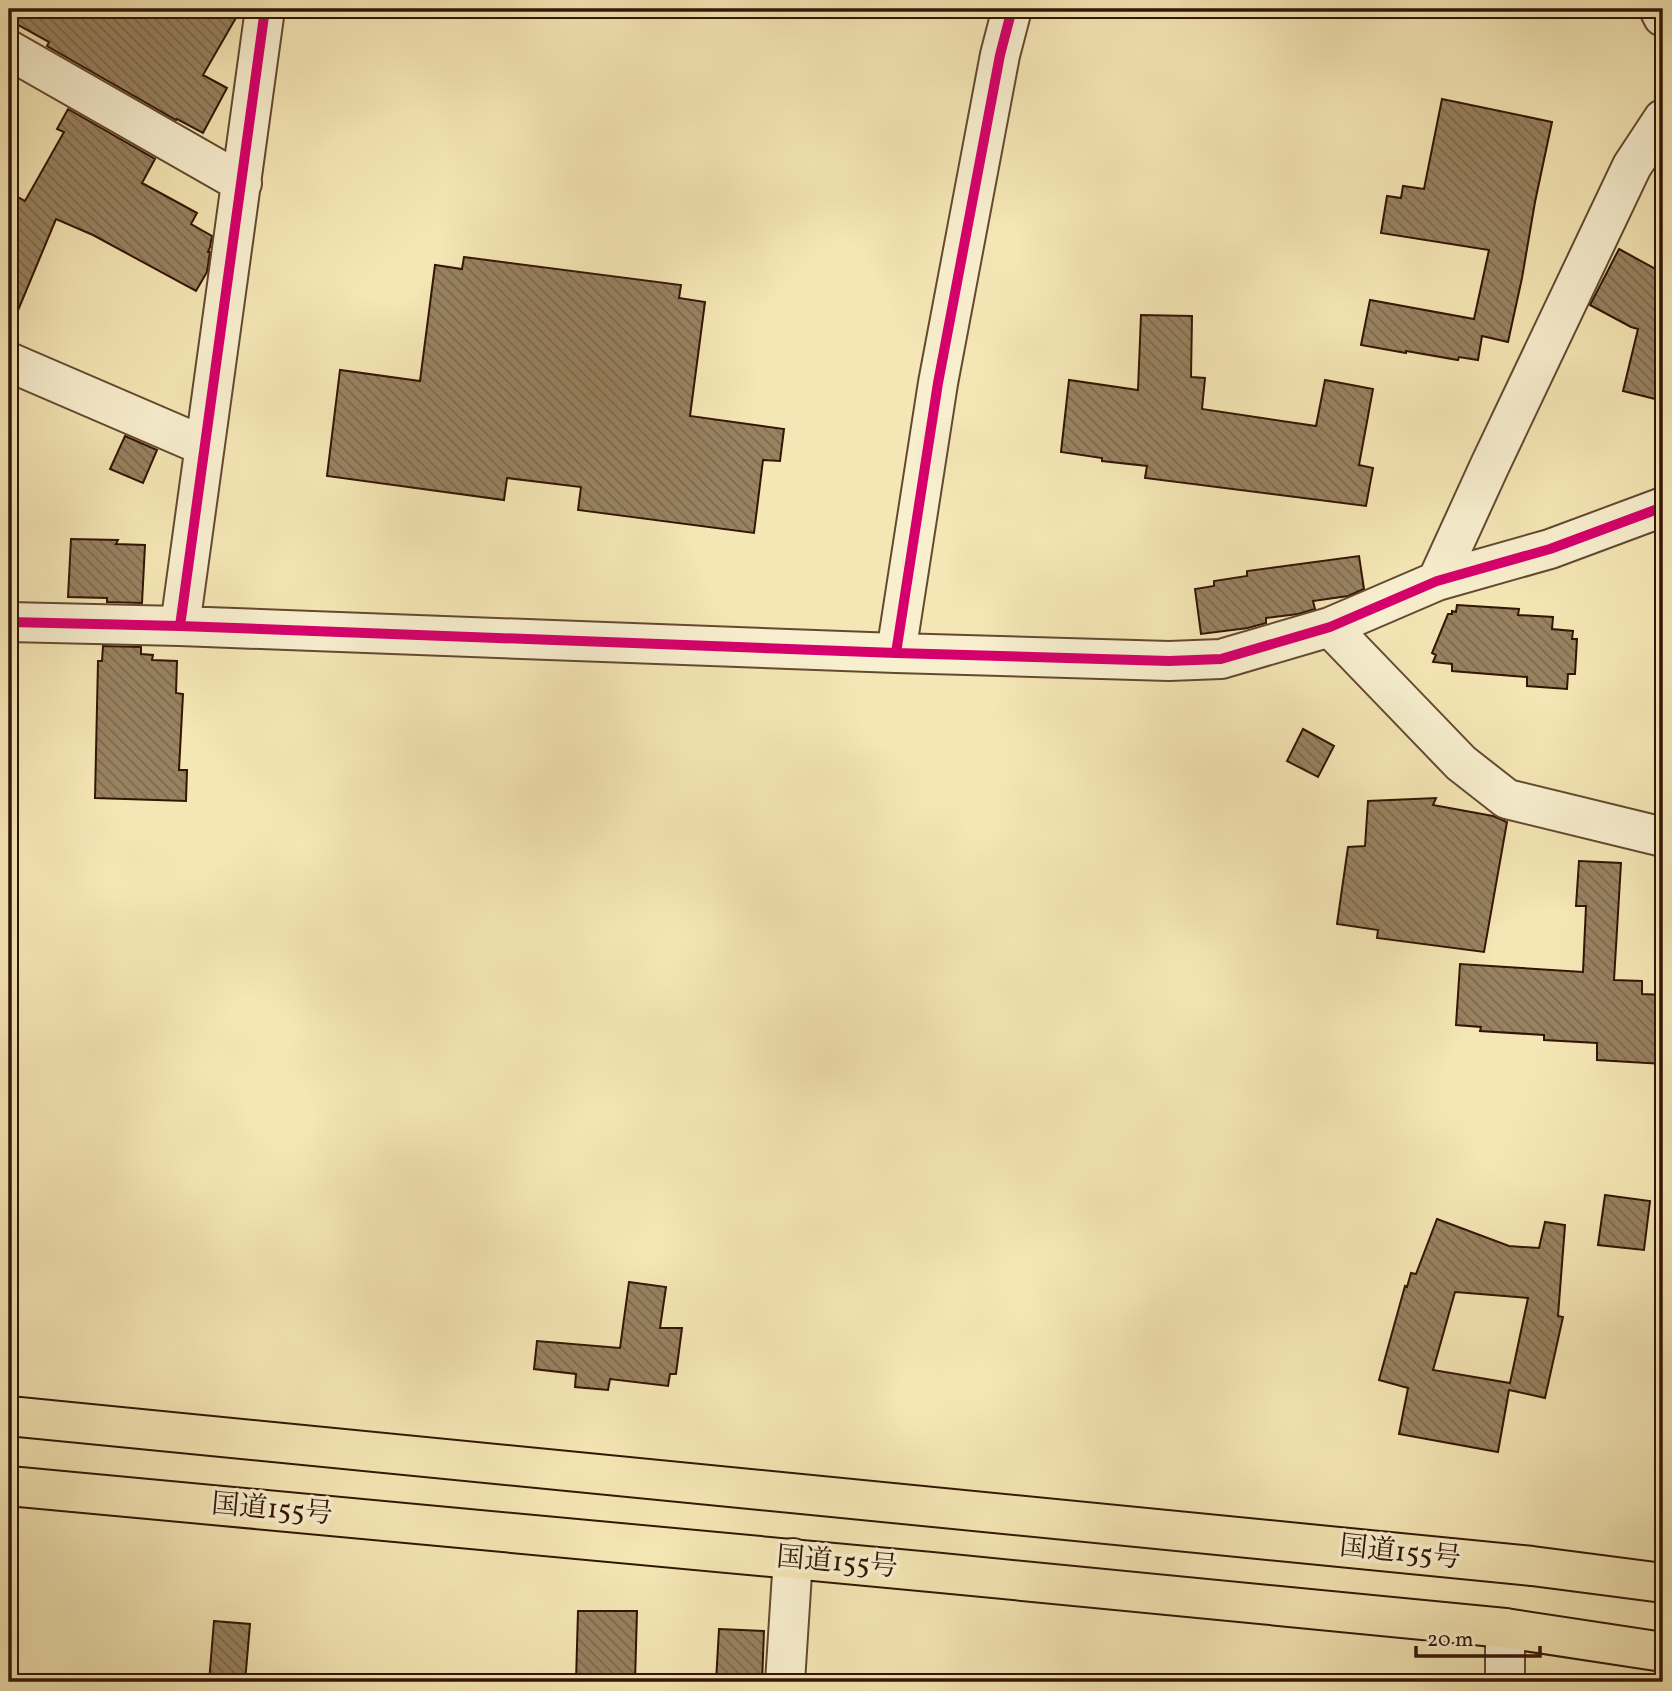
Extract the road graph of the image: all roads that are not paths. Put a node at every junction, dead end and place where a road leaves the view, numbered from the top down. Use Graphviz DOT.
graph roads {
  1 [pos="265,9"];
  2 [pos="1012,9"];
  3 [pos="1659,9"];
  4 [pos="1663,17"];
  5 [pos="9,50"];
  6 [pos="1663,119"];
  7 [pos="242,183"];
  8 [pos="9,362"];
  9 [pos="204,446"];
  10 [pos="1663,507"];
  11 [pos="1437,581"];
  12 [pos="9,622"];
  13 [pos="180,626"];
  14 [pos="1330,627"];
  15 [pos="896,653"];
  16 [pos="1663,837"];
  17 [pos="9,1416"];
  18 [pos="9,1486"];
  19 [pos="793,1558"];
  20 [pos="1663,1583"];
  21 [pos="1505,1628"];
  22 [pos="1663,1652"];
  23 [pos="785,1682"];
  24 [pos="1505,1682"];
  1 -- 7 [label="street"];
  2 -- 15 [label="street"];
  3 -- 4 [label="street"];
  5 -- 7 [label="street"];
  6 -- 11 [label="street"];
  7 -- 9 [label="street"];
  8 -- 9 [label="street"];
  9 -- 13 [label="street"];
  10 -- 11 [label="street"];
  11 -- 14 [label="street"];
  12 -- 13 [label="street"];
  13 -- 15 [label="street"];
  14 -- 15 [label="street"];
  14 -- 16 [label="street"];
  17 -- 20 [label="highway, 国道155号"];
  18 -- 19 [label="highway, 国道155号"];
  19 -- 21 [label="highway, 国道155号"];
  19 -- 23 [label="street"];
  21 -- 22 [label="highway, 国道155号"];
  21 -- 24 [label="street"];
}
